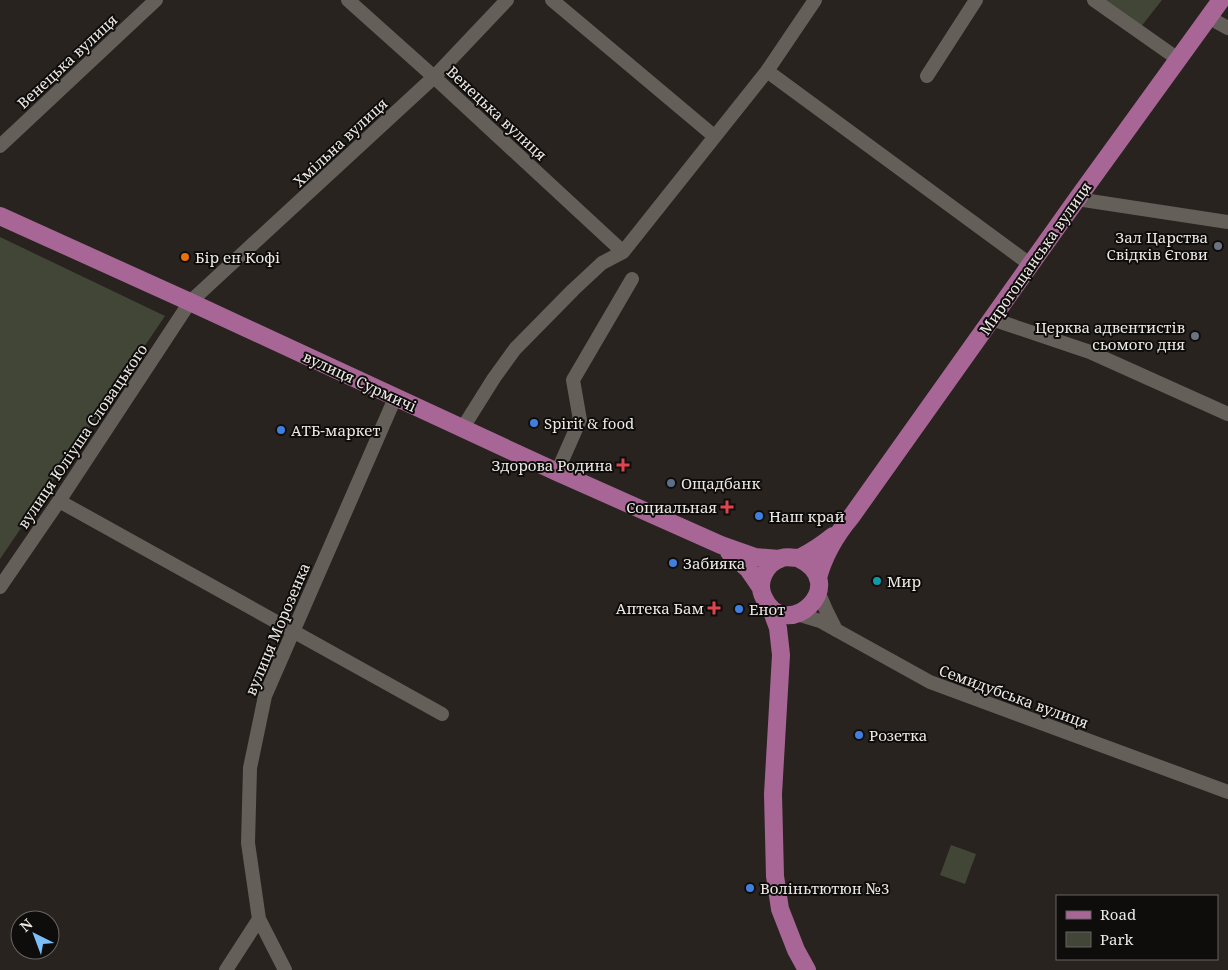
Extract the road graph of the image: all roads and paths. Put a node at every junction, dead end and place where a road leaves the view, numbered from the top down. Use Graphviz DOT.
graph roads {
  1 [pos="156,0"];
  2 [pos="348,0"];
  3 [pos="507,0"];
  4 [pos="552,0"];
  5 [pos="815,0"];
  6 [pos="976,0"];
  7 [pos="1094,0"];
  8 [pos="1221,0"];
  9 [pos="1208,17"];
  10 [pos="1228,28"];
  11 [pos="1178,59"];
  12 [pos="767,71"];
  13 [pos="434,76"];
  14 [pos="927,76"];
  15 [pos="714,136"];
  16 [pos="0,146"];
  17 [pos="1077,199"];
  18 [pos="0,216"];
  19 [pos="1228,222"];
  20 [pos="623,252"];
  21 [pos="1031,265"];
  22 [pos="632,279"];
  23 [pos="190,302"];
  24 [pos="992,319"];
  25 [pos="395,398"];
  26 [pos="1228,414"];
  27 [pos="462,429"];
  28 [pos="556,472"];
  29 [pos="59,501"];
  30 [pos="840,531"];
  31 [pos="721,545"];
  32 [pos="798,558"];
  33 [pos="779,559"];
  34 [pos="818,585"];
  35 [pos="0,587"];
  36 [pos="761,588"];
  37 [pos="772,609"];
  38 [pos="797,614"];
  39 [pos="836,630"];
  40 [pos="292,631"];
  41 [pos="781,655"];
  42 [pos="442,714"];
  43 [pos="1228,792"];
  44 [pos="259,919"];
  45 [pos="226,970"];
  46 [pos="285,970"];
  47 [pos="807,970"];
  1 -- 16 [label="street, Венецька вулиця"];
  2 -- 13 [label="street, Венецька вулиця"];
  3 -- 13 [label="street, Хмільна вулиця"];
  4 -- 15 [label="street"];
  5 -- 12 [label="street"];
  6 -- 14 [label="street"];
  7 -- 11 [label="street"];
  8 -- 9 [label="main road, Мирогощанська вулиця"];
  9 -- 10 [label="street"];
  9 -- 11 [label="main road, Мирогощанська вулиця"];
  11 -- 17 [label="main road, Мирогощанська вулиця"];
  12 -- 15 [label="street"];
  12 -- 21 [label="street"];
  13 -- 20 [label="street, Венецька вулиця"];
  13 -- 23 [label="street, Хмільна вулиця"];
  15 -- 20 [label="street"];
  17 -- 19 [label="street"];
  17 -- 21 [label="main road, Мирогощанська вулиця"];
  18 -- 23 [label="main road, вулиця Сурмичі"];
  20 -- 27 [label="street"];
  21 -- 24 [label="main road, Мирогощанська вулиця"];
  22 -- 28 [label="street"];
  23 -- 25 [label="main road, вулиця Сурмичі"];
  23 -- 29 [label="street, вулиця Юліуша Словацького"];
  24 -- 26 [label="street"];
  24 -- 30 [label="main road, Мирогощанська вулиця"];
  25 -- 27 [label="main road, вулиця Сурмичі"];
  25 -- 40 [label="street, вулиця Морозенка"];
  27 -- 28 [label="main road, вулиця Сурмичі"];
  28 -- 31 [label="main road, вулиця Сурмичі"];
  29 -- 35 [label="street, вулиця Юліуша Словацького"];
  29 -- 40 [label="street"];
  30 -- 32 [label="main road"];
  30 -- 34 [label="main road"];
  31 -- 33 [label="main road"];
  31 -- 36 [label="main road"];
  32 -- 33 [label="main road"];
  32 -- 34 [label="main road"];
  33 -- 36 [label="main road"];
  34 -- 38 [label="main road"];
  34 -- 39 [label="street"];
  36 -- 37 [label="main road"];
  37 -- 38 [label="main road"];
  37 -- 41 [label="main road"];
  38 -- 39 [label="street, Семидубська вулиця"];
  38 -- 41 [label="main road"];
  39 -- 43 [label="street, Семидубська вулиця"];
  40 -- 42 [label="street"];
  40 -- 44 [label="street, вулиця Морозенка"];
  41 -- 47 [label="main road"];
  44 -- 45 [label="street"];
  44 -- 46 [label="street, вулиця Морозенка"];
}
